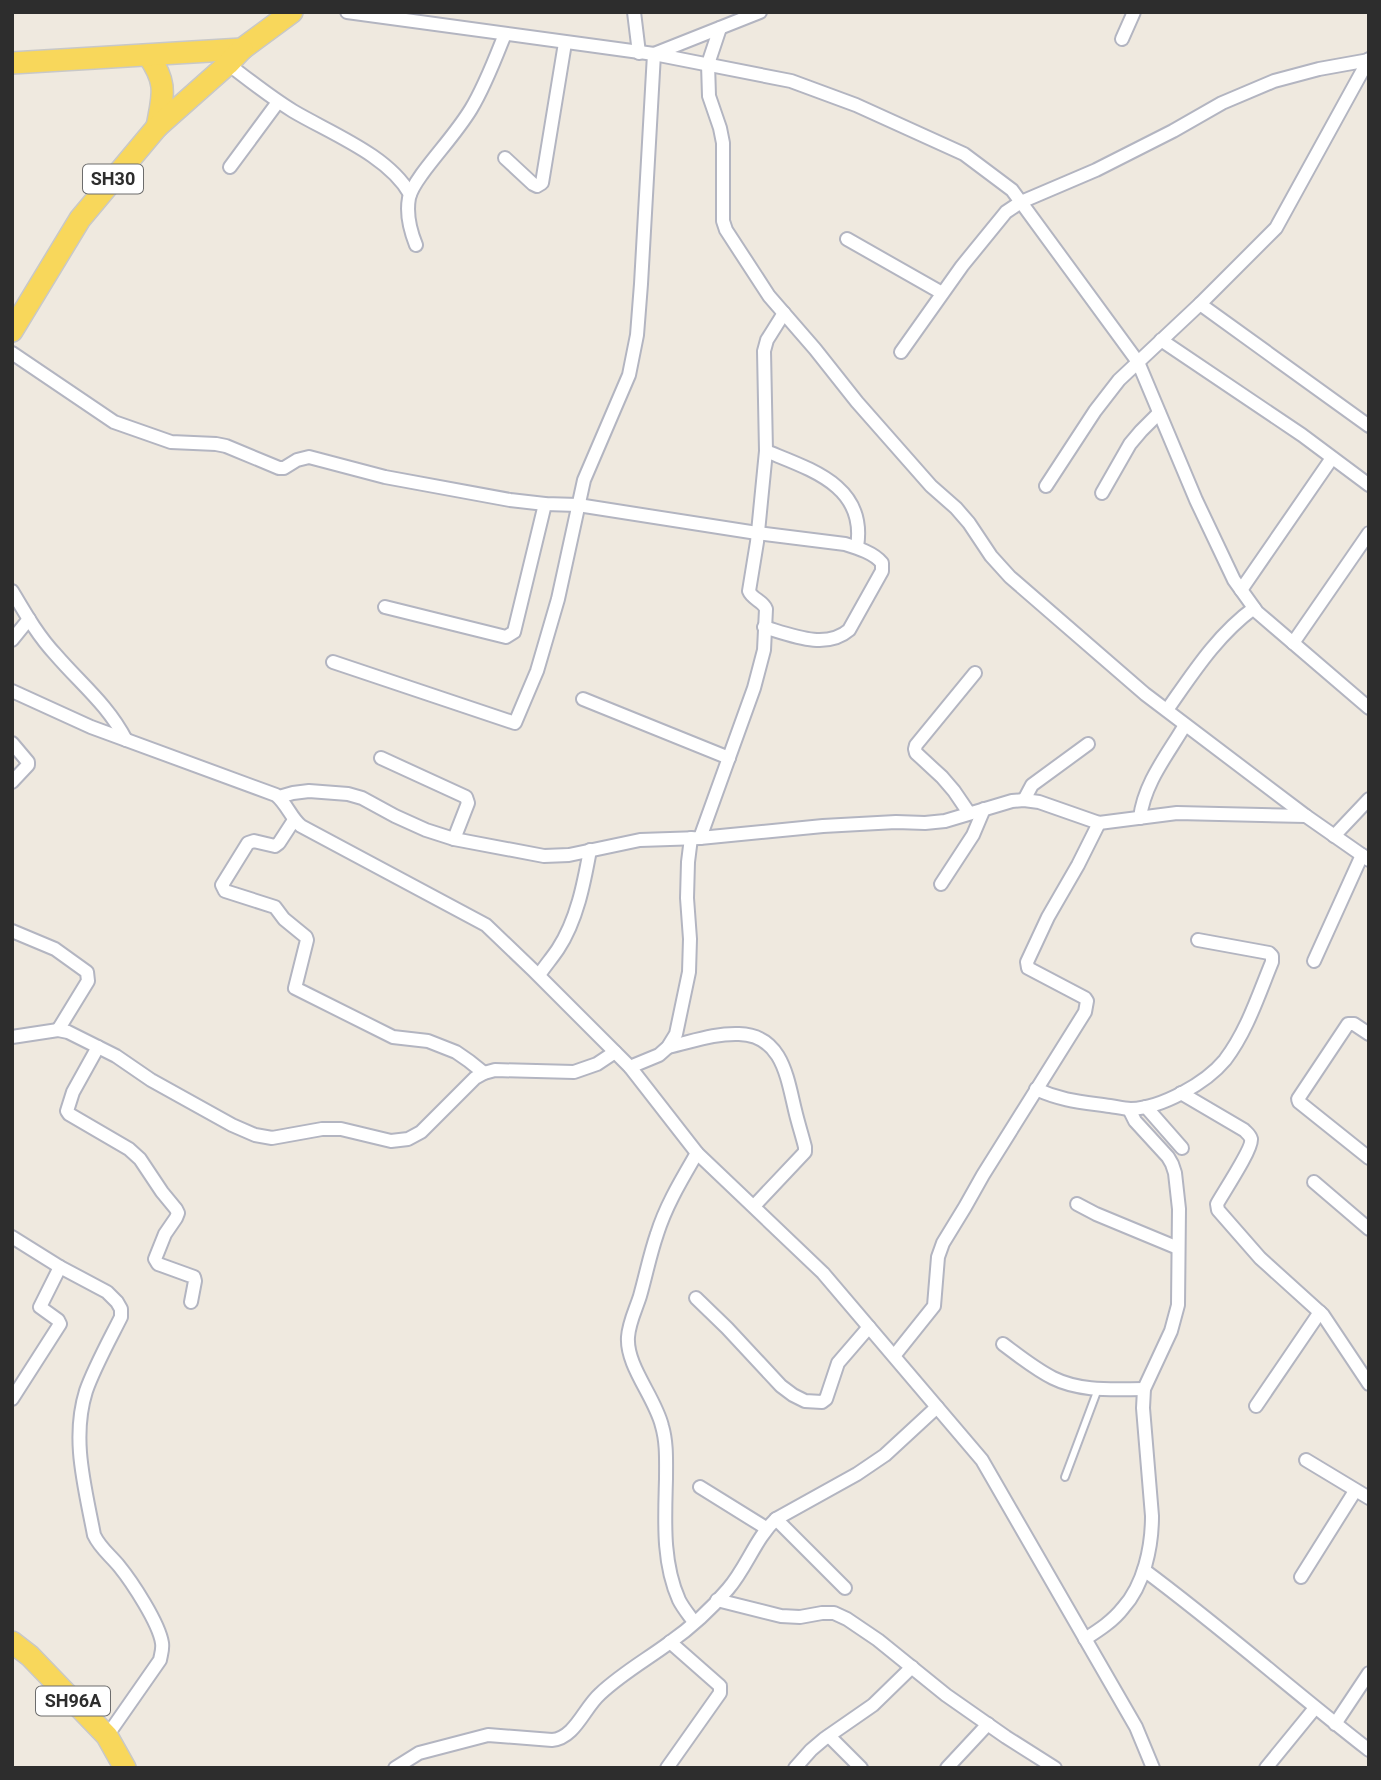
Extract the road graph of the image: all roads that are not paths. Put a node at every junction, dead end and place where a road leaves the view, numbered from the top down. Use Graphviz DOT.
graph roads {
  1 [pos="292,12"];
  2 [pos="347,12"];
  3 [pos="634,12"];
  4 [pos="760,12"];
  5 [pos="1134,12"];
  6 [pos="720,28"];
  7 [pos="505,34"];
  8 [pos="1122,39"];
  9 [pos="565,43"];
  10 [pos="639,52"];
  11 [pos="654,54"];
  12 [pos="148,55"];
  13 [pos="235,57"];
  14 [pos="1369,59"];
  15 [pos="12,63"];
  16 [pos="708,64"];
  17 [pos="278,102"];
  18 [pos="157,127"];
  19 [pos="505,158"];
  20 [pos="230,166"];
  21 [pos="410,194"];
  22 [pos="1021,202"];
  23 [pos="847,239"];
  24 [pos="416,245"];
  25 [pos="942,293"];
  26 [pos="1200,304"];
  27 [pos="784,313"];
  28 [pos="12,331"];
  29 [pos="1161,340"];
  30 [pos="901,352"];
  31 [pos="12,353"];
  32 [pos="1138,362"];
  33 [pos="1159,414"];
  34 [pos="1369,426"];
  35 [pos="766,451"];
  36 [pos="1332,458"];
  37 [pos="1369,485"];
  38 [pos="1046,486"];
  39 [pos="1102,493"];
  40 [pos="545,504"];
  41 [pos="578,505"];
  42 [pos="757,533"];
  43 [pos="1369,533"];
  44 [pos="857,547"];
  45 [pos="1241,590"];
  46 [pos="12,591"];
  47 [pos="386,607"];
  48 [pos="1254,608"];
  49 [pos="29,619"];
  50 [pos="764,628"];
  51 [pos="12,640"];
  52 [pos="1293,643"];
  53 [pos="333,662"];
  54 [pos="975,673"];
  55 [pos="12,691"];
  56 [pos="583,699"];
  57 [pos="1369,708"];
  58 [pos="1167,710"];
  59 [pos="1185,725"];
  60 [pos="126,740"];
  61 [pos="12,743"];
  62 [pos="1088,744"];
  63 [pos="381,758"];
  64 [pos="729,758"];
  65 [pos="12,782"];
  66 [pos="279,797"];
  67 [pos="1369,799"];
  68 [pos="1024,800"];
  69 [pos="984,809"];
  70 [pos="969,813"];
  71 [pos="1306,816"];
  72 [pos="1140,817"];
  73 [pos="294,820"];
  74 [pos="1099,823"];
  75 [pos="1334,836"];
  76 [pos="696,838"];
  77 [pos="454,839"];
  78 [pos="590,850"];
  79 [pos="1365,858"];
  80 [pos="942,884"];
  81 [pos="12,931"];
  82 [pos="1198,940"];
  83 [pos="1314,961"];
  84 [pos="539,975"];
  85 [pos="58,1030"];
  86 [pos="1369,1034"];
  87 [pos="12,1037"];
  88 [pos="98,1047"];
  89 [pos="668,1047"];
  90 [pos="615,1052"];
  91 [pos="630,1067"];
  92 [pos="484,1073"];
  93 [pos="1036,1089"];
  94 [pos="1181,1093"];
  95 [pos="1146,1107"];
  96 [pos="1129,1109"];
  97 [pos="1182,1148"];
  98 [pos="697,1153"];
  99 [pos="1369,1158"];
  100 [pos="1314,1182"];
  101 [pos="1077,1204"];
  102 [pos="754,1206"];
  103 [pos="1369,1229"];
  104 [pos="12,1237"];
  105 [pos="1178,1248"];
  106 [pos="60,1267"];
  107 [pos="696,1298"];
  108 [pos="191,1302"];
  109 [pos="1320,1312"];
  110 [pos="869,1327"];
  111 [pos="1003,1344"];
  112 [pos="894,1356"];
  113 [pos="1369,1384"];
  114 [pos="1098,1389"];
  115 [pos="1144,1389"];
  116 [pos="12,1399"];
  117 [pos="1256,1406"];
  118 [pos="937,1407"];
  119 [pos="1306,1460"];
  120 [pos="1065,1478"];
  121 [pos="700,1487"];
  122 [pos="1355,1491"];
  123 [pos="1369,1498"];
  124 [pos="776,1518"];
  125 [pos="766,1528"];
  126 [pos="1144,1570"];
  127 [pos="1301,1577"];
  128 [pos="845,1588"];
  129 [pos="717,1600"];
  130 [pos="694,1622"];
  131 [pos="1085,1639"];
  132 [pos="12,1642"];
  133 [pos="670,1642"];
  134 [pos="912,1667"];
  135 [pos="1369,1673"];
  136 [pos="1315,1708"];
  137 [pos="988,1724"];
  138 [pos="1335,1724"];
  139 [pos="107,1736"];
  140 [pos="829,1736"];
  141 [pos="1369,1750"];
  142 [pos="124,1768"];
  143 [pos="396,1768"];
  144 [pos="667,1768"];
  145 [pos="795,1768"];
  146 [pos="861,1768"];
  147 [pos="947,1768"];
  148 [pos="1055,1768"];
  149 [pos="1153,1768"];
  150 [pos="1266,1768"];
  1 -- 13 [label="main road"];
  2 -- 7 [label="street"];
  3 -- 10 [label="street"];
  4 -- 6 [label="street"];
  5 -- 8 [label="street"];
  6 -- 11 [label="street"];
  6 -- 16 [label="street"];
  7 -- 9 [label="street"];
  7 -- 21 [label="street"];
  9 -- 10 [label="street"];
  9 -- 19 [label="street"];
  10 -- 11 [label="street"];
  11 -- 16 [label="street"];
  11 -- 41 [label="street"];
  12 -- 13 [label="main road"];
  12 -- 15 [label="main road"];
  12 -- 18 [label="main road"];
  13 -- 17 [label="street"];
  13 -- 18 [label="main road, SH30"];
  14 -- 22 [label="street"];
  14 -- 26 [label="street"];
  16 -- 22 [label="street"];
  16 -- 27 [label="street"];
  17 -- 20 [label="street"];
  17 -- 21 [label="street"];
  18 -- 28 [label="main road, SH30"];
  21 -- 24 [label="street"];
  22 -- 25 [label="street"];
  22 -- 32 [label="street"];
  23 -- 25 [label="street"];
  25 -- 30 [label="street"];
  26 -- 29 [label="street"];
  26 -- 34 [label="street"];
  27 -- 35 [label="street"];
  27 -- 58 [label="street"];
  29 -- 32 [label="street"];
  29 -- 36 [label="street"];
  31 -- 40 [label="street"];
  32 -- 33 [label="street"];
  32 -- 38 [label="street"];
  33 -- 39 [label="street"];
  33 -- 45 [label="street"];
  35 -- 42 [label="street"];
  35 -- 44 [label="street"];
  36 -- 37 [label="street"];
  36 -- 45 [label="street"];
  40 -- 41 [label="street"];
  40 -- 47 [label="street"];
  41 -- 42 [label="street"];
  41 -- 53 [label="street"];
  42 -- 44 [label="street"];
  42 -- 50 [label="street"];
  43 -- 52 [label="street"];
  44 -- 50 [label="street"];
  45 -- 48 [label="street"];
  46 -- 49 [label="street"];
  48 -- 52 [label="street"];
  48 -- 58 [label="street"];
  49 -- 51 [label="street"];
  49 -- 60 [label="street"];
  50 -- 64 [label="street"];
  52 -- 57 [label="street"];
  54 -- 70 [label="street"];
  55 -- 60 [label="street"];
  56 -- 64 [label="street"];
  58 -- 59 [label="street"];
  59 -- 71 [label="street"];
  59 -- 72 [label="street"];
  60 -- 66 [label="street"];
  61 -- 65 [label="street"];
  62 -- 68 [label="street"];
  63 -- 77 [label="street"];
  64 -- 76 [label="street"];
  66 -- 73 [label="street"];
  66 -- 77 [label="street"];
  67 -- 75 [label="street"];
  68 -- 69 [label="street"];
  68 -- 74 [label="street"];
  69 -- 70 [label="street"];
  69 -- 80 [label="street"];
  70 -- 76 [label="street"];
  71 -- 72 [label="street"];
  71 -- 75 [label="street"];
  72 -- 74 [label="street"];
  73 -- 84 [label="street"];
  73 -- 92 [label="street"];
  74 -- 93 [label="street"];
  75 -- 79 [label="street"];
  76 -- 78 [label="street"];
  76 -- 89 [label="street"];
  77 -- 78 [label="street"];
  78 -- 84 [label="street"];
  79 -- 83 [label="street"];
  81 -- 85 [label="street"];
  82 -- 94 [label="street"];
  84 -- 90 [label="street"];
  85 -- 87 [label="street"];
  85 -- 88 [label="street"];
  86 -- 99 [label="street"];
  88 -- 92 [label="street"];
  88 -- 108 [label="street"];
  89 -- 91 [label="street"];
  89 -- 102 [label="street"];
  90 -- 91 [label="street"];
  90 -- 92 [label="street"];
  91 -- 98 [label="street"];
  93 -- 96 [label="street"];
  93 -- 112 [label="street"];
  94 -- 95 [label="street"];
  94 -- 109 [label="street"];
  95 -- 96 [label="street"];
  95 -- 97 [label="street"];
  96 -- 105 [label="street"];
  98 -- 102 [label="street"];
  98 -- 130 [label="street"];
  100 -- 103 [label="street"];
  101 -- 105 [label="street"];
  102 -- 110 [label="street"];
  104 -- 106 [label="street"];
  105 -- 115 [label="street"];
  106 -- 116 [label="street"];
  106 -- 139 [label="street"];
  107 -- 110 [label="street"];
  109 -- 113 [label="street"];
  109 -- 117 [label="street"];
  110 -- 112 [label="street"];
  111 -- 114 [label="street"];
  112 -- 118 [label="street"];
  114 -- 115 [label="street"];
  114 -- 120 [label="lane"];
  115 -- 126 [label="street"];
  118 -- 124 [label="street"];
  118 -- 131 [label="street"];
  119 -- 122 [label="street"];
  121 -- 125 [label="street"];
  122 -- 123 [label="street"];
  122 -- 127 [label="street"];
  124 -- 125 [label="street"];
  124 -- 128 [label="street"];
  125 -- 129 [label="street"];
  126 -- 131 [label="street"];
  126 -- 136 [label="street"];
  129 -- 130 [label="street"];
  129 -- 134 [label="street"];
  130 -- 133 [label="street"];
  131 -- 149 [label="street"];
  132 -- 139 [label="main road, SH96A"];
  133 -- 143 [label="street"];
  133 -- 144 [label="street"];
  134 -- 137 [label="street"];
  134 -- 140 [label="street"];
  135 -- 138 [label="street"];
  136 -- 138 [label="street"];
  136 -- 150 [label="street"];
  137 -- 147 [label="street"];
  137 -- 148 [label="street"];
  138 -- 141 [label="street"];
  139 -- 142 [label="main road, SH96A"];
  140 -- 145 [label="street"];
  140 -- 146 [label="street"];
}
